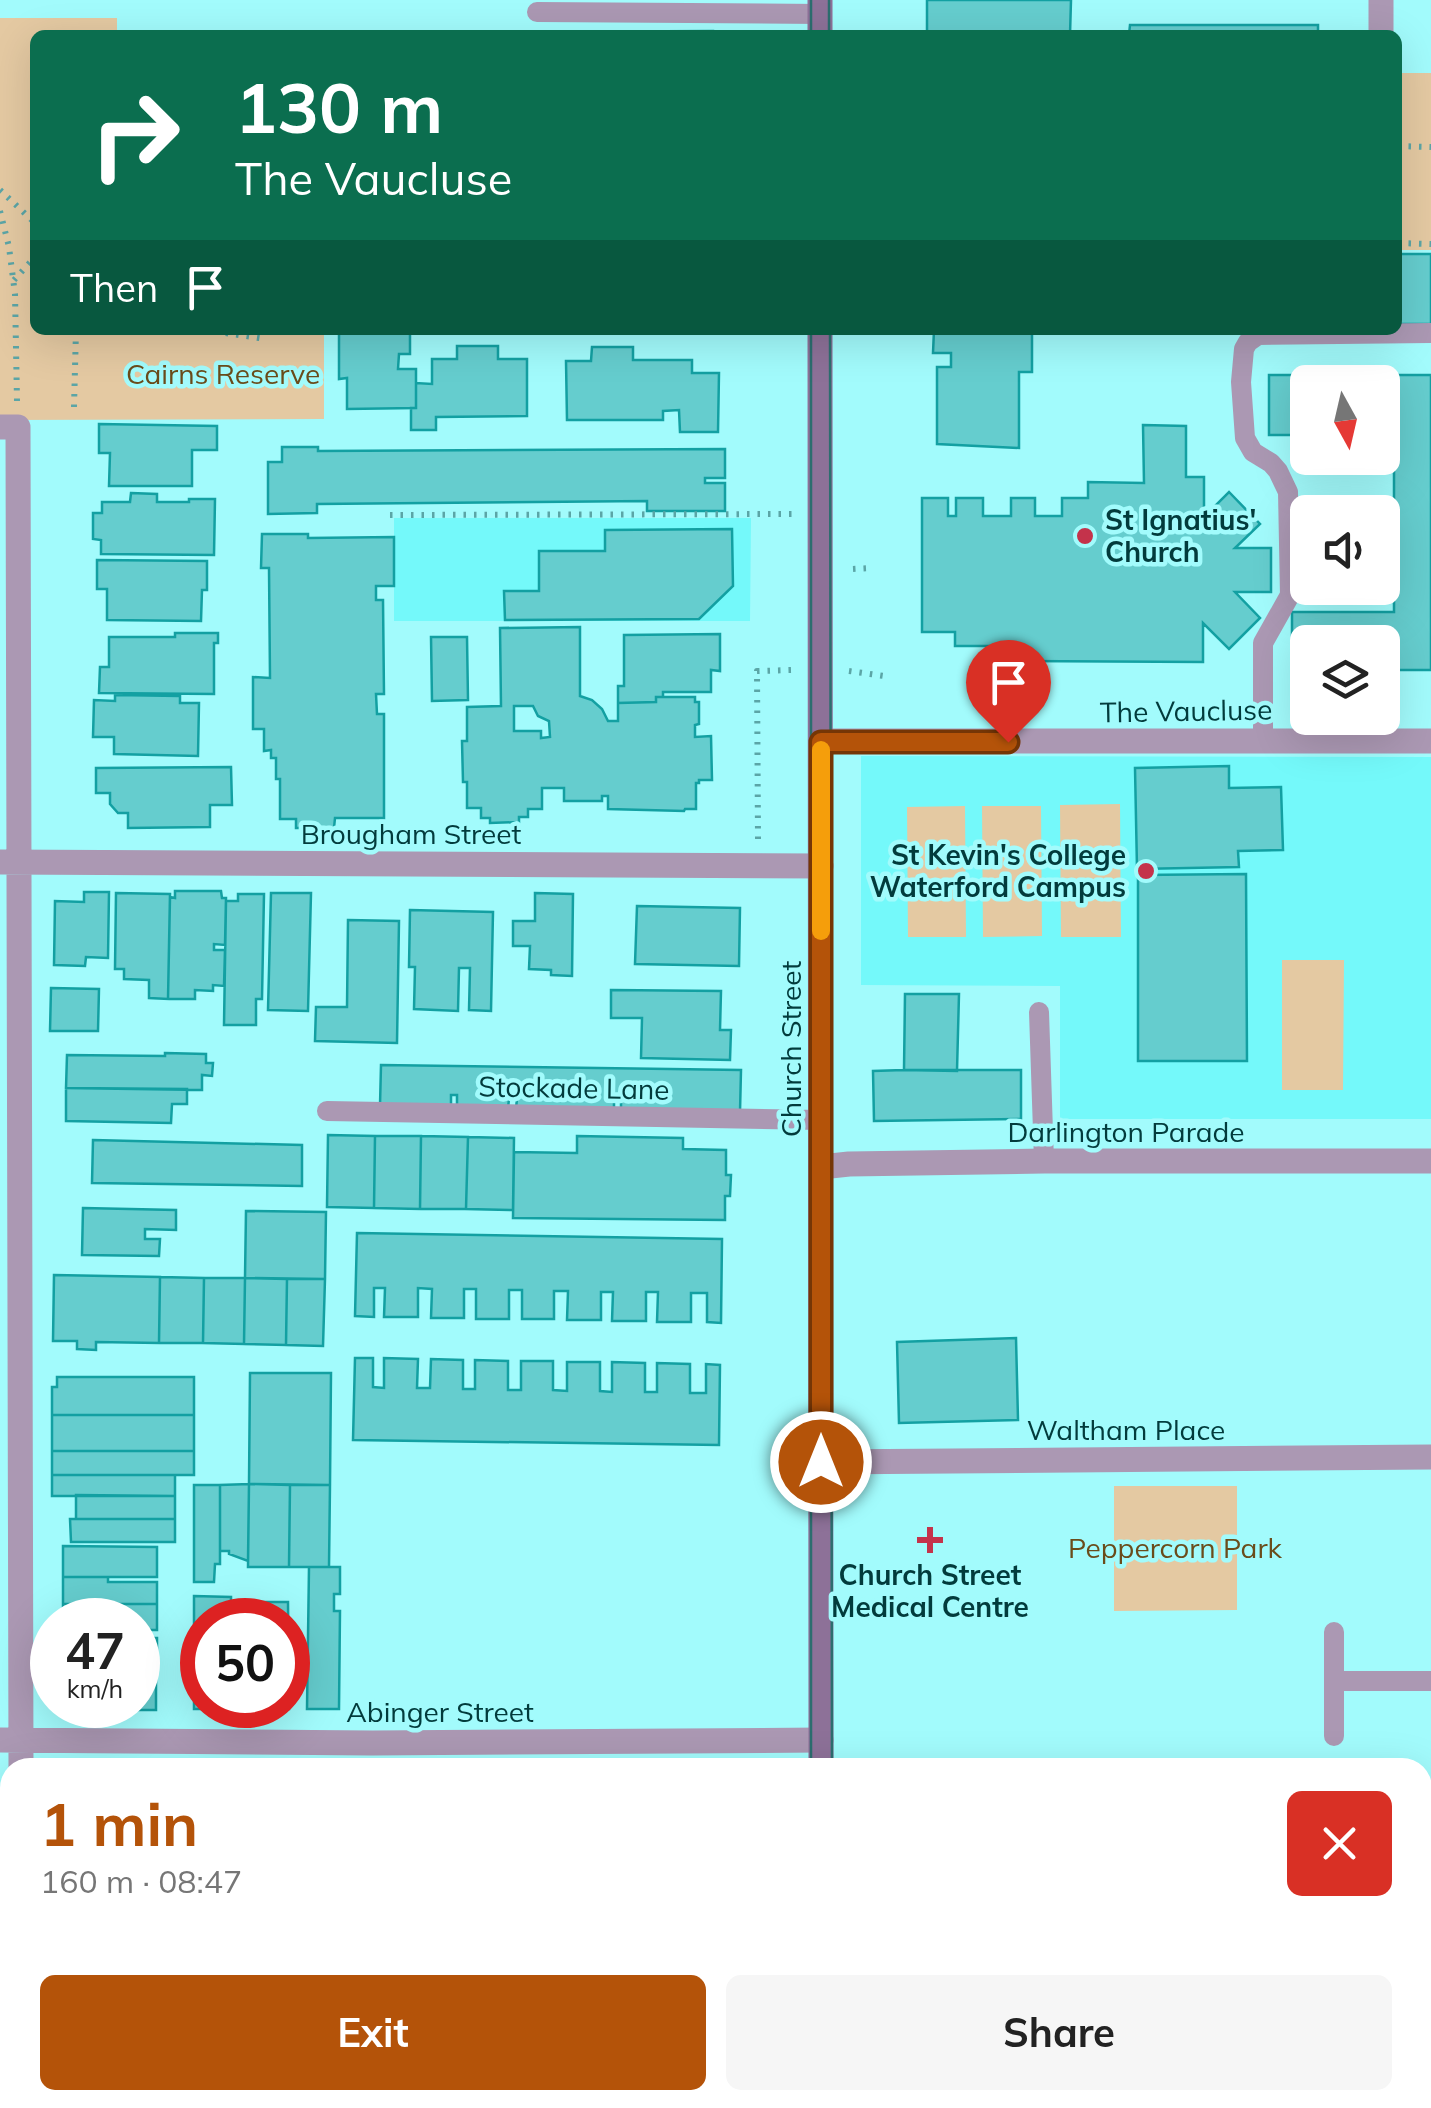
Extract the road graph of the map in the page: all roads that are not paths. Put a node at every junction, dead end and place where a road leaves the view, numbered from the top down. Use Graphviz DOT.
graph roads {
  1 [pos="1381,0"];
  2 [pos="536,12"];
  3 [pos="820,16"];
  4 [pos="1381,30"];
  5 [pos="1402,333"];
  6 [pos="1431,333"];
  7 [pos="820,335"];
  8 [pos="1265,335"];
  9 [pos="9,427"];
  10 [pos="1262,740"];
  11 [pos="1431,740"];
  12 [pos="821,742"];
  13 [pos="9,862"];
  14 [pos="821,866"];
  15 [pos="1039,1012"];
  16 [pos="327,1111"];
  17 [pos="821,1120"];
  18 [pos="1044,1161"];
  19 [pos="1431,1162"];
  20 [pos="821,1167"];
  21 [pos="10,1272"];
  22 [pos="1431,1457"];
  23 [pos="821,1462"];
  24 [pos="1334,1632"];
  25 [pos="1334,1680"];
  26 [pos="1431,1681"];
  27 [pos="1334,1736"];
  28 [pos="11,1740"];
  29 [pos="821,1740"];
  30 [pos="821,1758"];
  1 -- 4 [label="street"];
  2 -- 3 [label="lane"];
  5 -- 6 [label="lane"];
  7 -- 12 [label="main road, Church Street"];
  8 -- 10 [label="lane"];
  9 -- 13 [label="street"];
  10 -- 11 [label="street, The Vaucluse"];
  10 -- 12 [label="street, The Vaucluse"];
  12 -- 14 [label="main road, Church Street"];
  13 -- 14 [label="street, Brougham Street"];
  13 -- 21 [label="street"];
  14 -- 17 [label="main road, Church Street"];
  15 -- 18 [label="lane"];
  16 -- 17 [label="lane, Stockade Lane"];
  17 -- 20 [label="main road, Church Street"];
  18 -- 19 [label="street, Darlington Parade"];
  18 -- 20 [label="street, Darlington Parade"];
  20 -- 23 [label="main road, Church Street"];
  21 -- 28 [label="street"];
  22 -- 23 [label="street, Waltham Place"];
  23 -- 29 [label="main road, Church Street"];
  24 -- 25 [label="lane"];
  25 -- 26 [label="lane"];
  25 -- 27 [label="lane"];
  28 -- 29 [label="street, Abinger Street"];
  29 -- 30 [label="main road, Church Street"];
}
